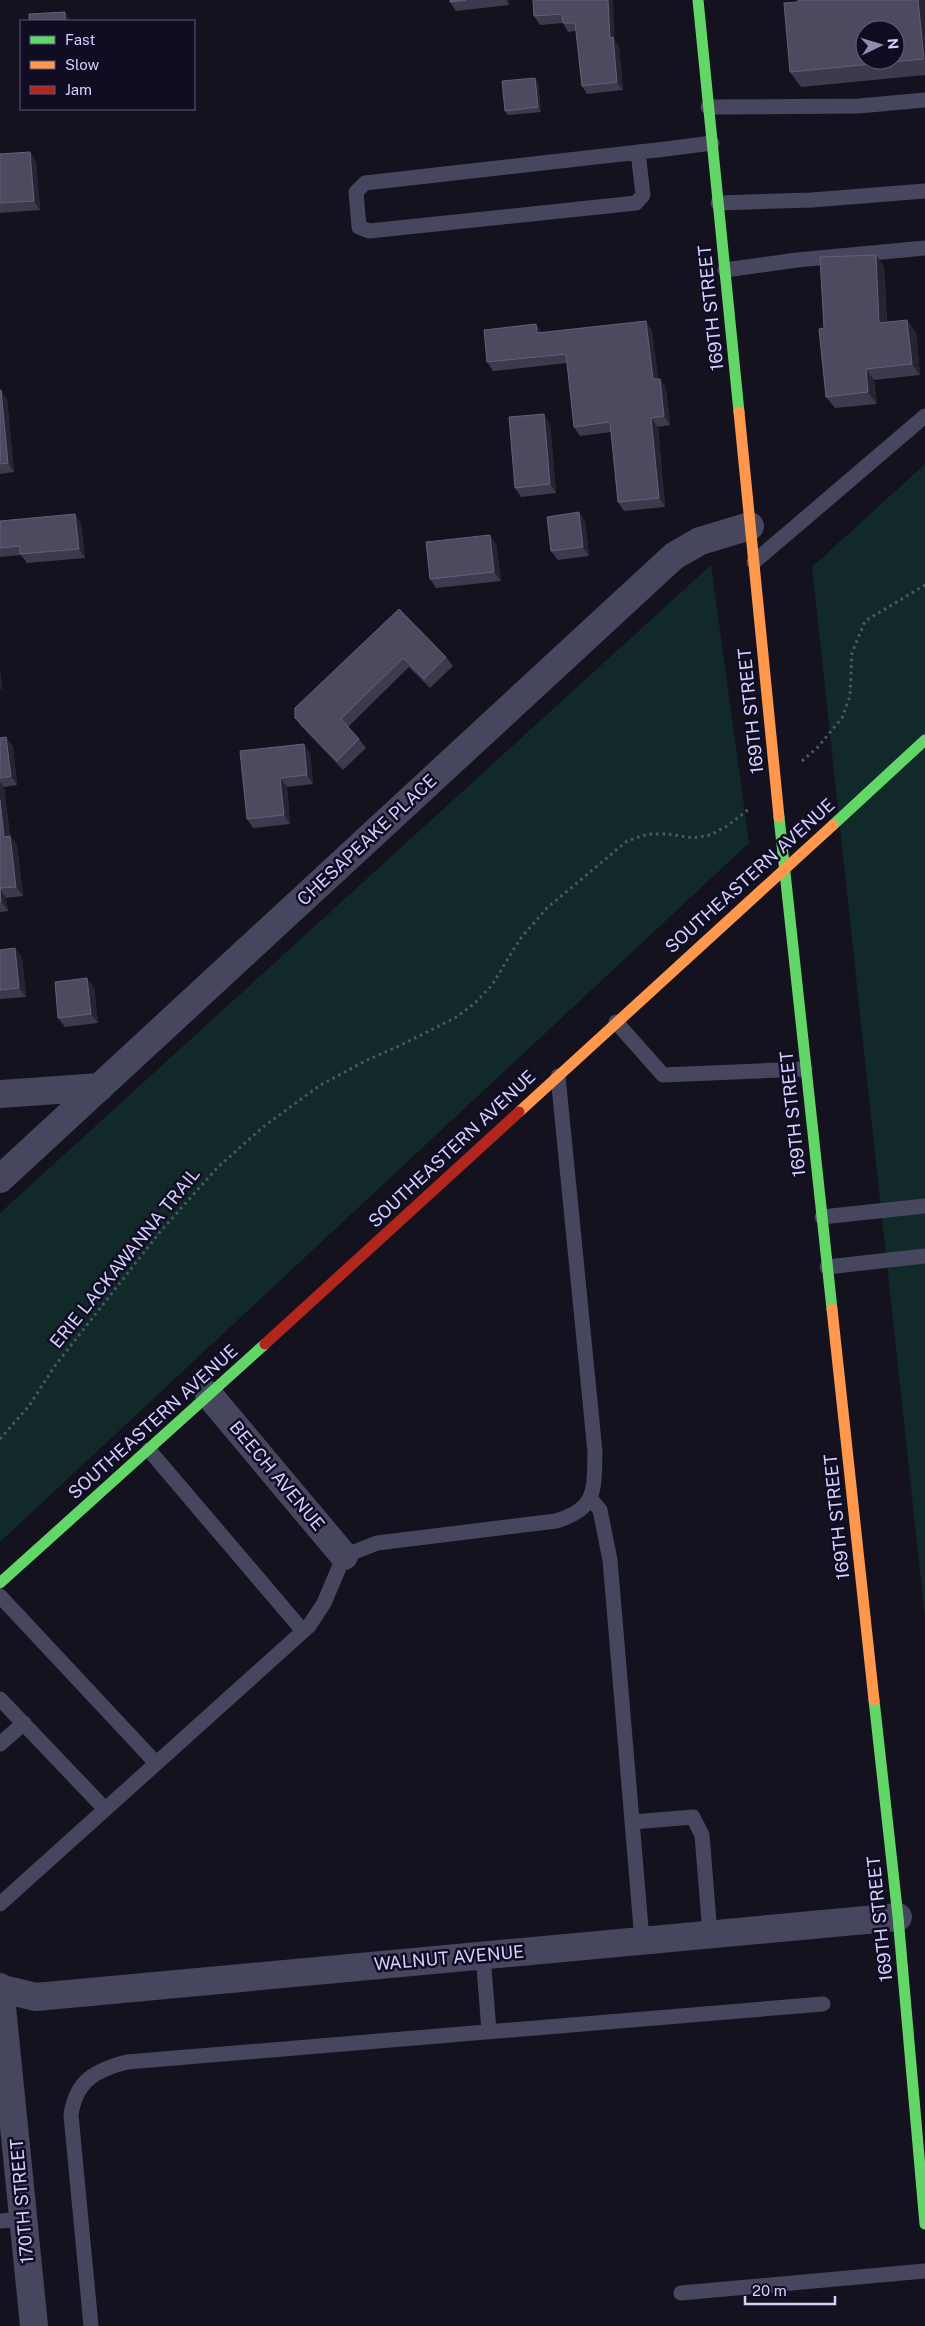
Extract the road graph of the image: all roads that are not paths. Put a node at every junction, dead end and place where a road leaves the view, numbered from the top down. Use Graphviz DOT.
graph roads {
  1 [pos="698,0"];
  2 [pos="925,100"];
  3 [pos="708,107"];
  4 [pos="712,143"];
  5 [pos="638,152"];
  6 [pos="925,191"];
  7 [pos="718,203"];
  8 [pos="925,248"];
  9 [pos="725,270"];
  10 [pos="925,416"];
  11 [pos="750,526"];
  12 [pos="754,562"];
  13 [pos="925,740"];
  14 [pos="784,868"];
  15 [pos="616,1022"];
  16 [pos="806,1069"];
  17 [pos="558,1076"];
  18 [pos="100,1087"];
  19 [pos="0,1094"];
  20 [pos="0,1179"];
  21 [pos="925,1206"];
  22 [pos="822,1217"];
  23 [pos="925,1256"];
  24 [pos="827,1267"];
  25 [pos="209,1395"];
  26 [pos="148,1450"];
  27 [pos="590,1498"];
  28 [pos="344,1556"];
  29 [pos="0,1583"];
  30 [pos="0,1596"];
  31 [pos="303,1631"];
  32 [pos="0,1698"];
  33 [pos="24,1723"];
  34 [pos="0,1744"];
  35 [pos="156,1763"];
  36 [pos="105,1809"];
  37 [pos="632,1822"];
  38 [pos="0,1904"];
  39 [pos="898,1917"];
  40 [pos="710,1934"];
  41 [pos="642,1940"];
  42 [pos="483,1955"];
  43 [pos="1,1988"];
  44 [pos="823,2004"];
  45 [pos="489,2031"];
  46 [pos="12,2220"];
  47 [pos="925,2224"];
  48 [pos="925,2271"];
  49 [pos="681,2293"];
  50 [pos="34,2326"];
  51 [pos="91,2326"];
  1 -- 3 [label="street, 169TH STREET"];
  2 -- 3 [label="lane"];
  3 -- 4 [label="street, 169TH STREET"];
  4 -- 5 [label="lane"];
  4 -- 7 [label="street, 169TH STREET"];
  5 -- 5 [label="lane"];
  6 -- 7 [label="lane"];
  7 -- 9 [label="street, 169TH STREET"];
  8 -- 9 [label="lane"];
  9 -- 11 [label="street, 169TH STREET"];
  10 -- 12 [label="lane"];
  11 -- 12 [label="street, 169TH STREET"];
  11 -- 18 [label="street, CHESAPEAKE PLACE"];
  12 -- 14 [label="street, 169TH STREET"];
  13 -- 14 [label="street, SOUTHEASTERN AVENUE"];
  14 -- 15 [label="street, SOUTHEASTERN AVENUE"];
  14 -- 16 [label="street, 169TH STREET"];
  15 -- 16 [label="lane"];
  15 -- 17 [label="street, SOUTHEASTERN AVENUE"];
  16 -- 22 [label="street, 169TH STREET"];
  17 -- 25 [label="street, SOUTHEASTERN AVENUE"];
  17 -- 27 [label="lane"];
  18 -- 19 [label="street"];
  18 -- 20 [label="street, CHESAPEAKE PLACE"];
  21 -- 22 [label="lane"];
  22 -- 24 [label="street, 169TH STREET"];
  23 -- 24 [label="lane"];
  24 -- 39 [label="street, 169TH STREET"];
  25 -- 26 [label="street, SOUTHEASTERN AVENUE"];
  25 -- 28 [label="street, BEECH AVENUE"];
  26 -- 29 [label="street, SOUTHEASTERN AVENUE"];
  26 -- 31 [label="lane"];
  27 -- 28 [label="lane"];
  27 -- 37 [label="lane"];
  28 -- 31 [label="lane"];
  30 -- 35 [label="lane"];
  31 -- 35 [label="lane"];
  32 -- 33 [label="lane"];
  33 -- 34 [label="lane"];
  33 -- 36 [label="lane"];
  35 -- 36 [label="lane"];
  36 -- 38 [label="lane"];
  37 -- 40 [label="lane"];
  37 -- 41 [label="lane"];
  39 -- 40 [label="street, WALNUT AVENUE"];
  39 -- 47 [label="street, 169TH STREET"];
  40 -- 41 [label="street, WALNUT AVENUE"];
  41 -- 42 [label="street, WALNUT AVENUE"];
  42 -- 43 [label="street, WALNUT AVENUE"];
  42 -- 45 [label="lane"];
  43 -- 46 [label="street, 170TH STREET"];
  44 -- 45 [label="lane"];
  45 -- 51 [label="lane"];
  46 -- 50 [label="street, 170TH STREET"];
  48 -- 49 [label="lane"];
}
